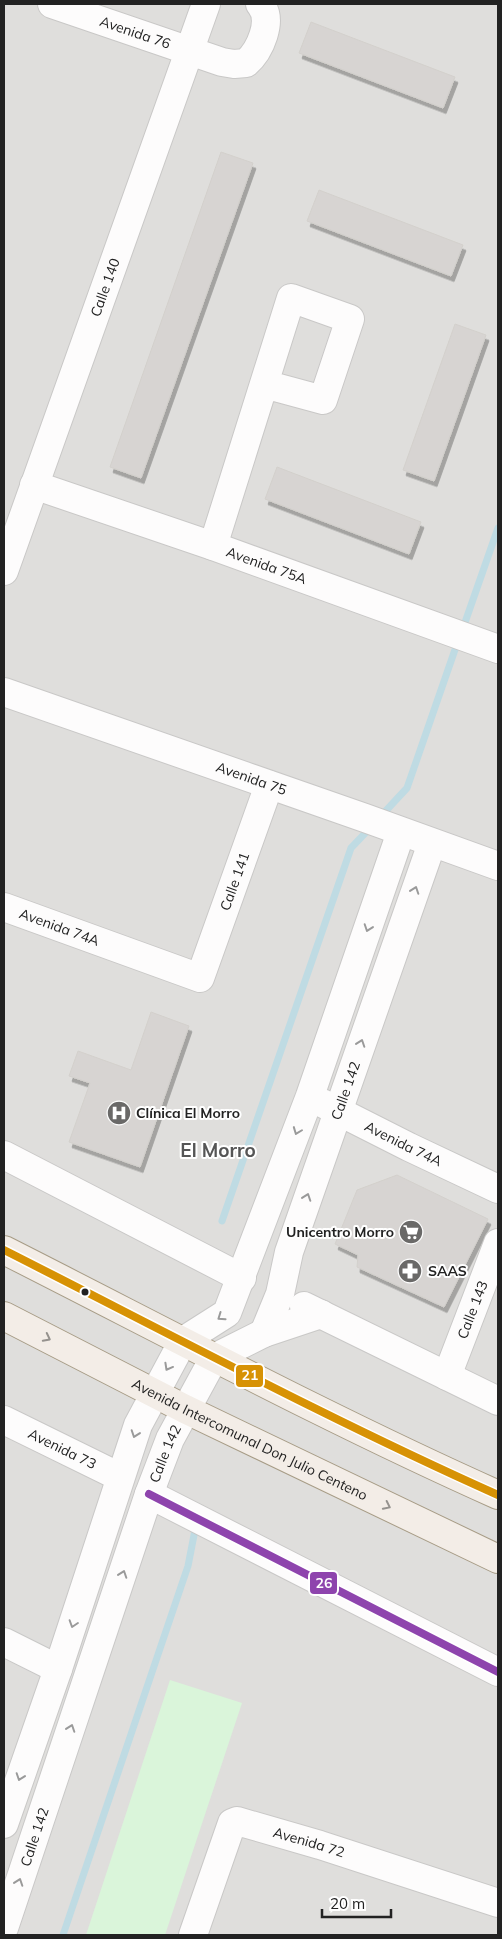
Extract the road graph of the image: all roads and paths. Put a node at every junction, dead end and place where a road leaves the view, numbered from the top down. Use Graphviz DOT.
graph roads {
  1 [pos="52,4"];
  2 [pos="206,4"];
  3 [pos="260,4"];
  4 [pos="190,51"];
  5 [pos="264,384"];
  6 [pos="34,485"];
  7 [pos="213,546"];
  8 [pos="4,571"];
  9 [pos="488,645"];
  10 [pos="4,692"];
  11 [pos="269,785"];
  12 [pos="385,826"];
  13 [pos="432,843"];
  14 [pos="498,866"];
  15 [pos="4,907"];
  16 [pos="200,978"];
  17 [pos="310,1096"];
  18 [pos="337,1111"];
  19 [pos="4,1155"];
  20 [pos="498,1189"];
  21 [pos="498,1243"];
  22 [pos="4,1250"];
  23 [pos="242,1278"];
  24 [pos="280,1294"];
  25 [pos="320,1314"];
  26 [pos="4,1316"];
  27 [pos="264,1333"];
  28 [pos="182,1341"];
  29 [pos="214,1358"];
  30 [pos="447,1376"];
  31 [pos="154,1392"];
  32 [pos="498,1401"];
  33 [pos="185,1409"];
  34 [pos="4,1420"];
  35 [pos="120,1477"];
  36 [pos="149,1494"];
  37 [pos="498,1495"];
  38 [pos="498,1559"];
  39 [pos="4,1642"];
  40 [pos="58,1669"];
  41 [pos="498,1672"];
  42 [pos="4,1824"];
  43 [pos="498,1903"];
  44 [pos="4,1928"];
  45 [pos="193,1935"];
  1 -- 4 [label="street, Avenida 76"];
  2 -- 4 [label="street, Calle 140"];
  3 -- 4 [label="street, Avenida 76"];
  4 -- 6 [label="street, Calle 140"];
  5 -- 7 [label="street"];
  6 -- 7 [label="street, Avenida 75A"];
  6 -- 8 [label="street, Calle 140"];
  7 -- 9 [label="street, Avenida 75A"];
  10 -- 11 [label="street, Avenida 75"];
  11 -- 12 [label="street, Avenida 75"];
  11 -- 16 [label="street, Calle 141"];
  12 -- 13 [label="street, Avenida 75"];
  12 -- 17 [label="street, one-way"];
  13 -- 14 [label="street, Avenida 75"];
  18 -- 13 [label="street, Calle 142, one-way"];
  15 -- 16 [label="street, Avenida 74A"];
  17 -- 18 [label="street, Avenida 74A"];
  17 -- 23 [label="street, one-way"];
  18 -- 20 [label="street, Avenida 74A"];
  24 -- 18 [label="street, Calle 142, one-way"];
  19 -- 23 [label="street"];
  21 -- 30 [label="street, Calle 143"];
  22 -- 28 [label="main road"];
  23 -- 28 [label="street, one-way"];
  24 -- 25 [label="street"];
  24 -- 27 [label="street, Calle 142"];
  25 -- 27 [label="street"];
  25 -- 30 [label="street"];
  26 -- 31 [label="main road, Avenida Intercomunal Don Julio Centeno, one-way"];
  27 -- 29 [label="street"];
  28 -- 29 [label="main road"];
  28 -- 31 [label="street, one-way"];
  29 -- 33 [label="street, Calle 142"];
  29 -- 37 [label="main road"];
  30 -- 32 [label="street"];
  31 -- 33 [label="main road, Avenida Intercomunal Don Julio Centeno"];
  31 -- 35 [label="street, one-way"];
  33 -- 36 [label="street, Calle 142"];
  33 -- 38 [label="main road, Avenida Intercomunal Don Julio Centeno, one-way"];
  34 -- 35 [label="street, Avenida 73"];
  35 -- 40 [label="street, one-way"];
  36 -- 41 [label="street"];
  44 -- 36 [label="street, Calle 142, one-way"];
  39 -- 40 [label="street"];
  40 -- 42 [label="street, one-way"];
  43 -- 45 [label="street, Avenida 72"];
}
